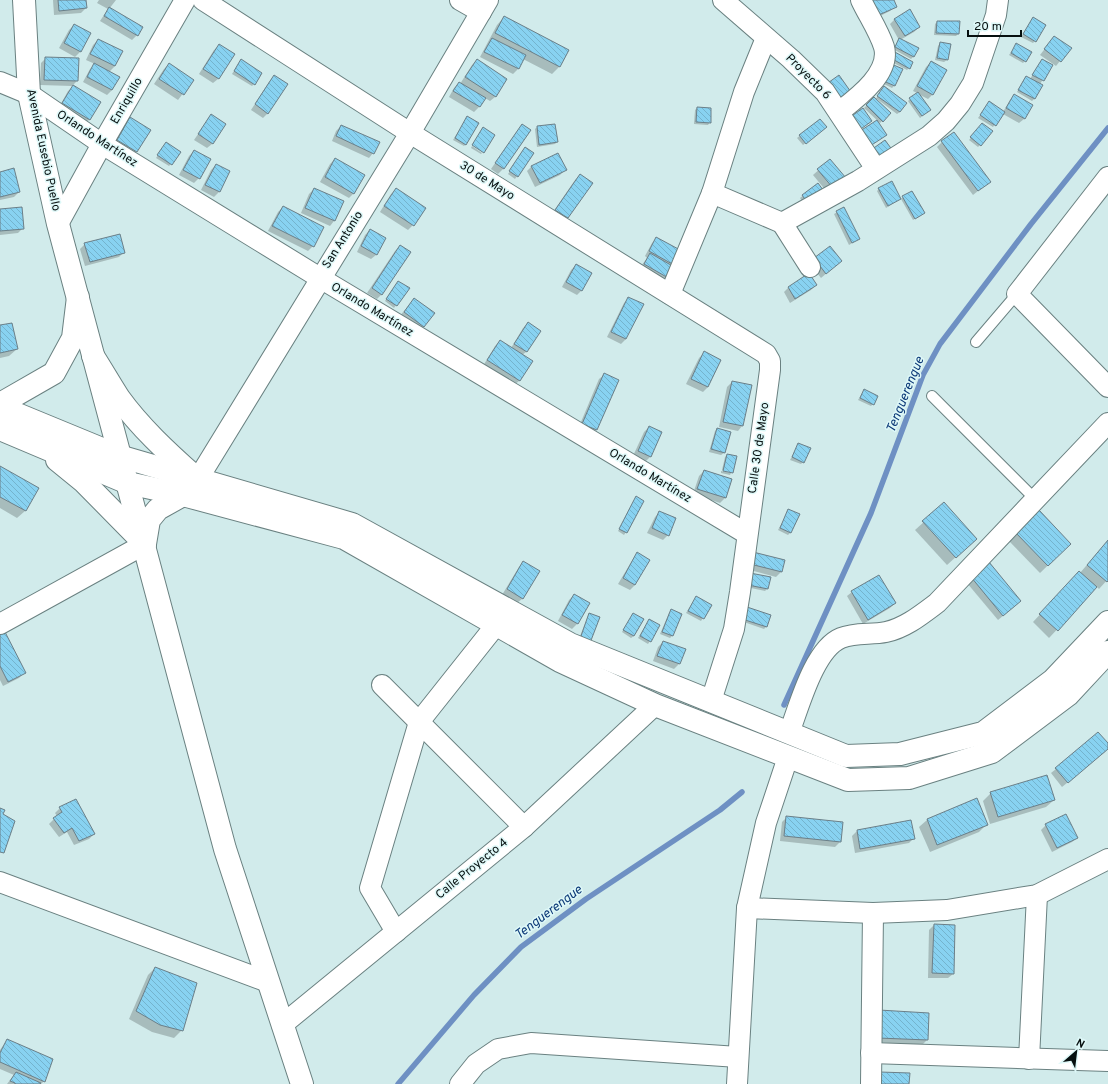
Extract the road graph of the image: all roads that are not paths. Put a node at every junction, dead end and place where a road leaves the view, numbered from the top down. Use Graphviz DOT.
graph roads {
  1 [pos="24,0"];
  2 [pos="185,0"];
  3 [pos="203,0"];
  4 [pos="460,0"];
  5 [pos="723,0"];
  6 [pos="861,0"];
  7 [pos="998,0"];
  8 [pos="484,6"];
  9 [pos="766,38"];
  10 [pos="0,82"];
  11 [pos="29,94"];
  12 [pos="839,112"];
  13 [pos="410,132"];
  14 [pos="102,144"];
  15 [pos="876,169"];
  16 [pos="1108,177"];
  17 [pos="712,193"];
  18 [pos="1102,199"];
  19 [pos="782,223"];
  20 [pos="58,224"];
  21 [pos="810,267"];
  22 [pos="320,278"];
  23 [pos="670,294"];
  24 [pos="1017,294"];
  25 [pos="78,297"];
  26 [pos="976,342"];
  27 [pos="93,356"];
  28 [pos="770,362"];
  29 [pos="1108,387"];
  30 [pos="932,396"];
  31 [pos="0,406"];
  32 [pos="1108,423"];
  33 [pos="0,430"];
  34 [pos="40,446"];
  35 [pos="120,456"];
  36 [pos="198,479"];
  37 [pos="128,483"];
  38 [pos="183,495"];
  39 [pos="1036,500"];
  40 [pos="748,534"];
  41 [pos="145,544"];
  42 [pos="1108,622"];
  43 [pos="0,624"];
  44 [pos="496,625"];
  45 [pos="1108,652"];
  46 [pos="382,685"];
  47 [pos="711,702"];
  48 [pos="655,705"];
  49 [pos="419,722"];
  50 [pos="789,733"];
  51 [pos="788,757"];
  52 [pos="524,827"];
  53 [pos="1108,859"];
  54 [pos="0,882"];
  55 [pos="1037,895"];
  56 [pos="747,908"];
  57 [pos="873,913"];
  58 [pos="396,932"];
  59 [pos="268,982"];
  60 [pos="282,1025"];
  61 [pos="871,1053"];
  62 [pos="738,1057"];
  63 [pos="1029,1058"];
  64 [pos="1108,1061"];
  65 [pos="302,1084"];
  66 [pos="460,1084"];
  67 [pos="737,1084"];
  68 [pos="871,1084"];
  1 -- 11 [label="main road, Avenida Eusebio Puello"];
  2 -- 14 [label="street, Enriquillo"];
  3 -- 13 [label="street, 30 de Mayo"];
  4 -- 8 [label="street"];
  5 -- 9 [label="street, Proyecto 6"];
  6 -- 12 [label="street"];
  7 -- 15 [label="street"];
  8 -- 13 [label="street, San Antonio"];
  9 -- 12 [label="street, Proyecto 6"];
  9 -- 17 [label="street"];
  10 -- 11 [label="street, Orlando Martínez"];
  11 -- 14 [label="street, Orlando Martínez"];
  11 -- 20 [label="main road, Avenida Eusebio Puello"];
  12 -- 15 [label="street, Proyecto 6"];
  13 -- 22 [label="street, San Antonio"];
  13 -- 23 [label="street, 30 de Mayo"];
  14 -- 20 [label="street, Enriquillo"];
  14 -- 22 [label="street, Orlando Martínez"];
  15 -- 19 [label="street"];
  16 -- 18 [label="street"];
  17 -- 19 [label="street"];
  17 -- 23 [label="street"];
  18 -- 24 [label="street"];
  19 -- 21 [label="street"];
  20 -- 25 [label="main road, Avenida Eusebio Puello"];
  22 -- 36 [label="street, San Antonio"];
  22 -- 40 [label="street, Orlando Martínez"];
  23 -- 28 [label="street, 30 de Mayo"];
  24 -- 26 [label="lane"];
  24 -- 29 [label="street"];
  25 -- 27 [label="main road, Avenida Eusebio Puello"];
  25 -- 31 [label="main road"];
  27 -- 35 [label="main road, Avenida Eusebio Puello"];
  27 -- 36 [label="main road"];
  28 -- 40 [label="street, Calle 30 de Mayo"];
  30 -- 39 [label="lane"];
  31 -- 35 [label="main road"];
  32 -- 39 [label="street"];
  33 -- 34 [label="main road"];
  34 -- 37 [label="main road"];
  34 -- 41 [label="main road"];
  35 -- 36 [label="main road"];
  35 -- 37 [label="main road, Avenida Eusebio Puello"];
  36 -- 47 [label="main road"];
  37 -- 38 [label="main road"];
  37 -- 41 [label="main road, Avenida Eusebio Puello"];
  38 -- 41 [label="main road"];
  38 -- 44 [label="main road"];
  39 -- 50 [label="street"];
  40 -- 47 [label="street, Calle 30 de Mayo"];
  41 -- 43 [label="street"];
  41 -- 59 [label="main road, Avenida Eusebio Puello"];
  42 -- 50 [label="main road"];
  44 -- 48 [label="main road"];
  44 -- 49 [label="street"];
  45 -- 51 [label="main road"];
  46 -- 49 [label="street"];
  47 -- 50 [label="main road"];
  48 -- 51 [label="main road"];
  48 -- 52 [label="street, Calle Proyecto 4"];
  49 -- 52 [label="street"];
  49 -- 58 [label="street"];
  51 -- 56 [label="street"];
  52 -- 58 [label="street, Calle Proyecto 4"];
  53 -- 55 [label="street"];
  54 -- 59 [label="street"];
  55 -- 57 [label="street"];
  55 -- 63 [label="street"];
  56 -- 57 [label="street"];
  56 -- 62 [label="street"];
  57 -- 61 [label="street"];
  58 -- 60 [label="street, Calle Proyecto 4"];
  59 -- 60 [label="main road, Avenida Eusebio Puello"];
  60 -- 65 [label="main road, Avenida Eusebio Puello"];
  61 -- 63 [label="street"];
  61 -- 68 [label="street"];
  62 -- 66 [label="street"];
  62 -- 67 [label="street"];
  63 -- 64 [label="street"];
}
